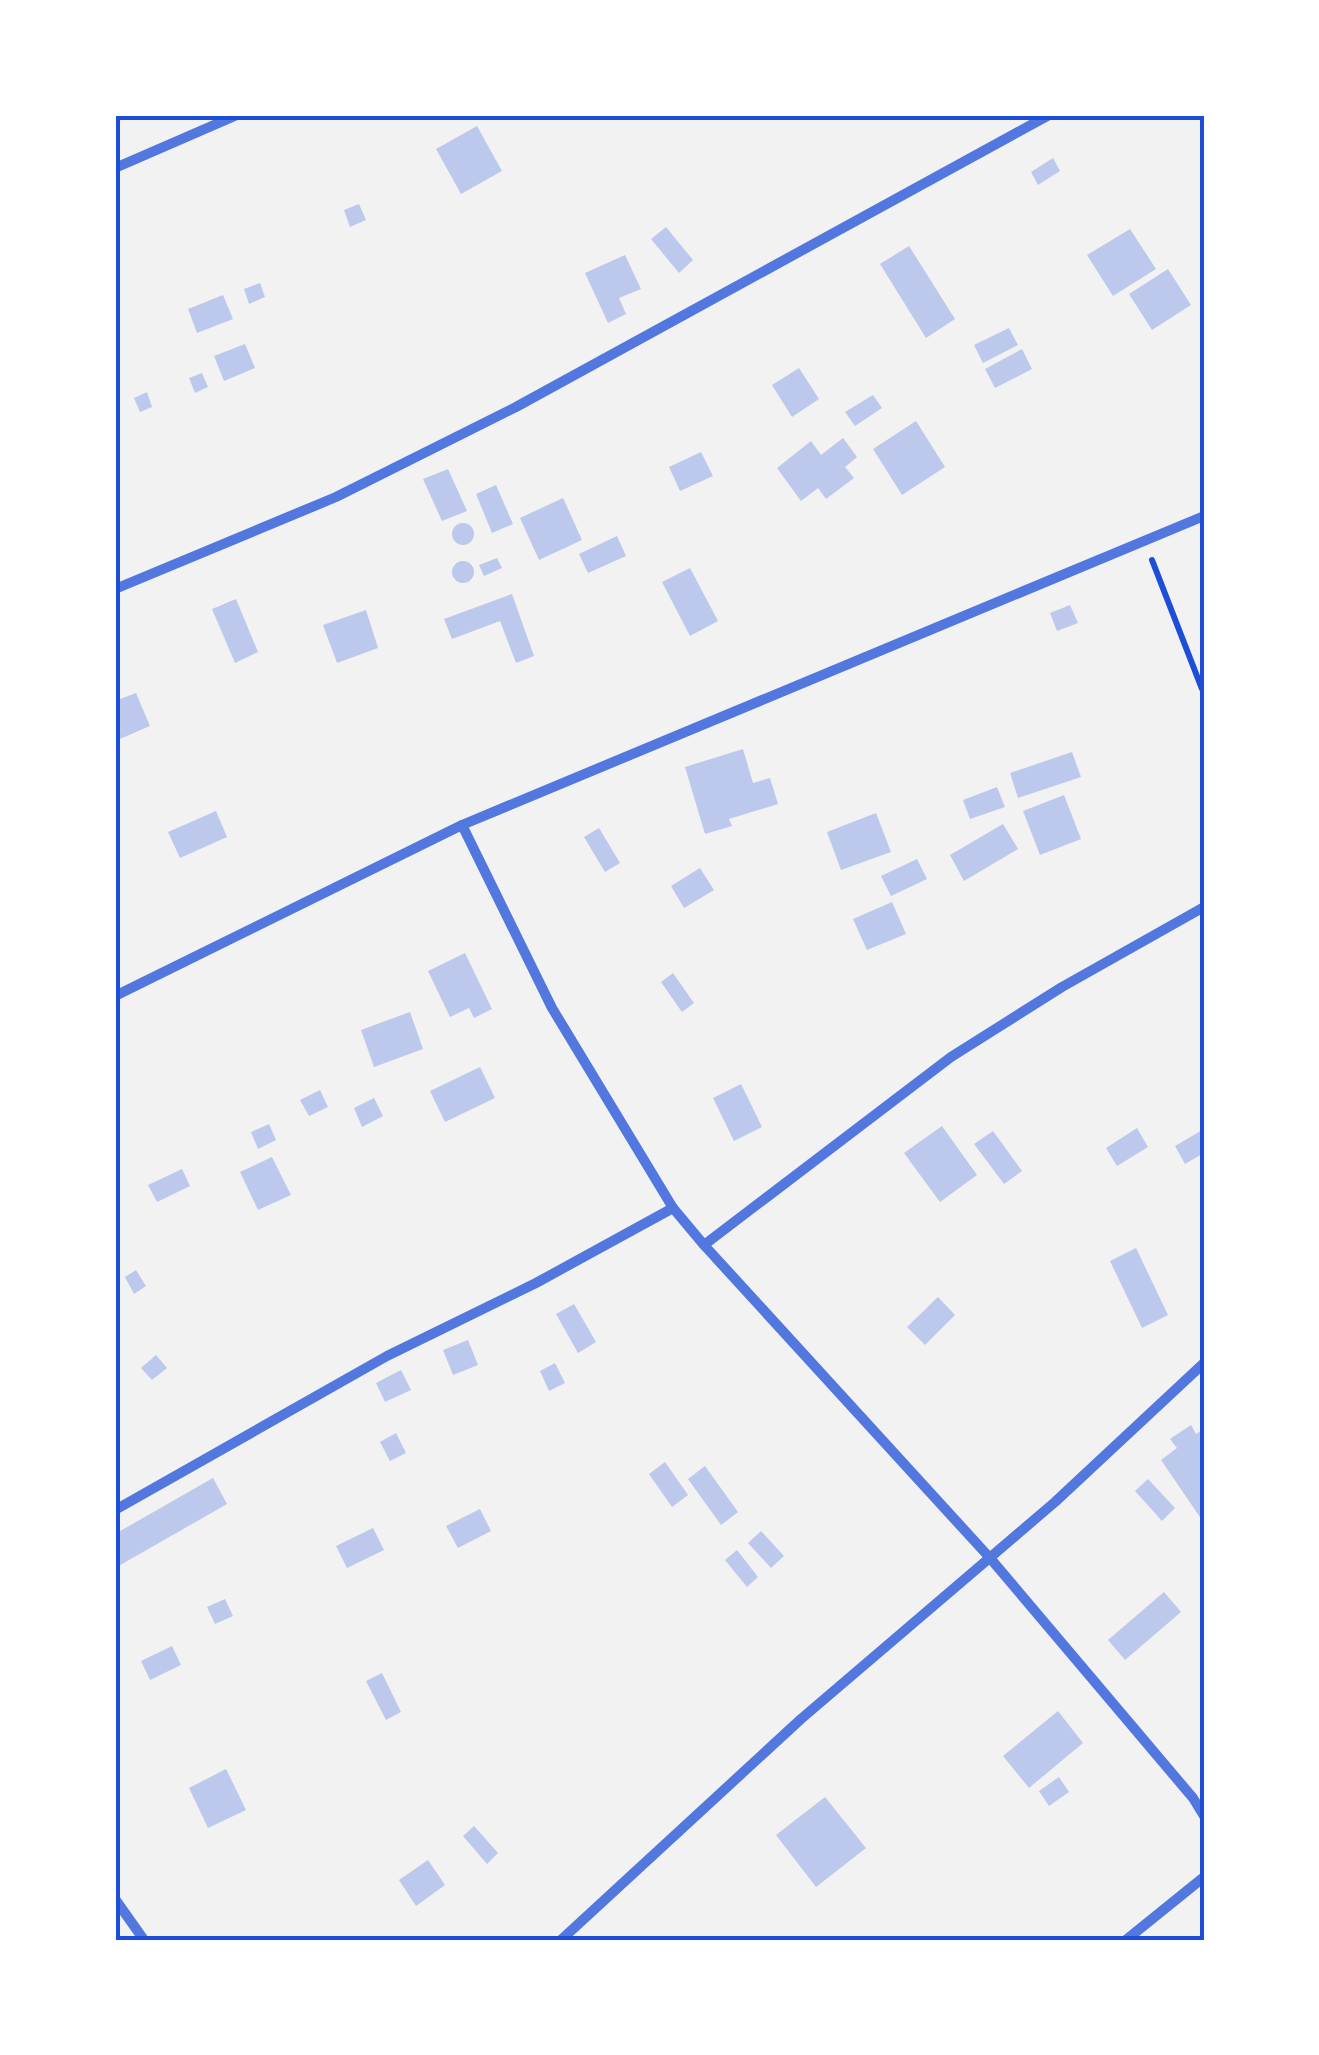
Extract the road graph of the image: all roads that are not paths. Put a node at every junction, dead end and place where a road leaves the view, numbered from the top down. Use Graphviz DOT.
graph roads {
  1 [pos="238,115"];
  2 [pos="1049,115"];
  3 [pos="115,168"];
  4 [pos="1204,516"];
  5 [pos="115,589"];
  6 [pos="462,825"];
  7 [pos="1204,908"];
  8 [pos="115,996"];
  9 [pos="673,1208"];
  10 [pos="704,1245"];
  11 [pos="1204,1363"];
  12 [pos="115,1510"];
  13 [pos="990,1558"];
  14 [pos="1204,1816"];
  15 [pos="1204,1877"];
  16 [pos="115,1899"];
  17 [pos="144,1940"];
  18 [pos="561,1940"];
  19 [pos="1126,1940"];
  1 -- 3 [label="street"];
  2 -- 5 [label="street"];
  4 -- 6 [label="street"];
  6 -- 8 [label="street"];
  6 -- 9 [label="street"];
  7 -- 10 [label="street"];
  9 -- 10 [label="street"];
  9 -- 12 [label="street"];
  10 -- 13 [label="street"];
  11 -- 13 [label="street"];
  13 -- 14 [label="street"];
  13 -- 18 [label="street"];
  15 -- 19 [label="street"];
  16 -- 17 [label="street"];
}
